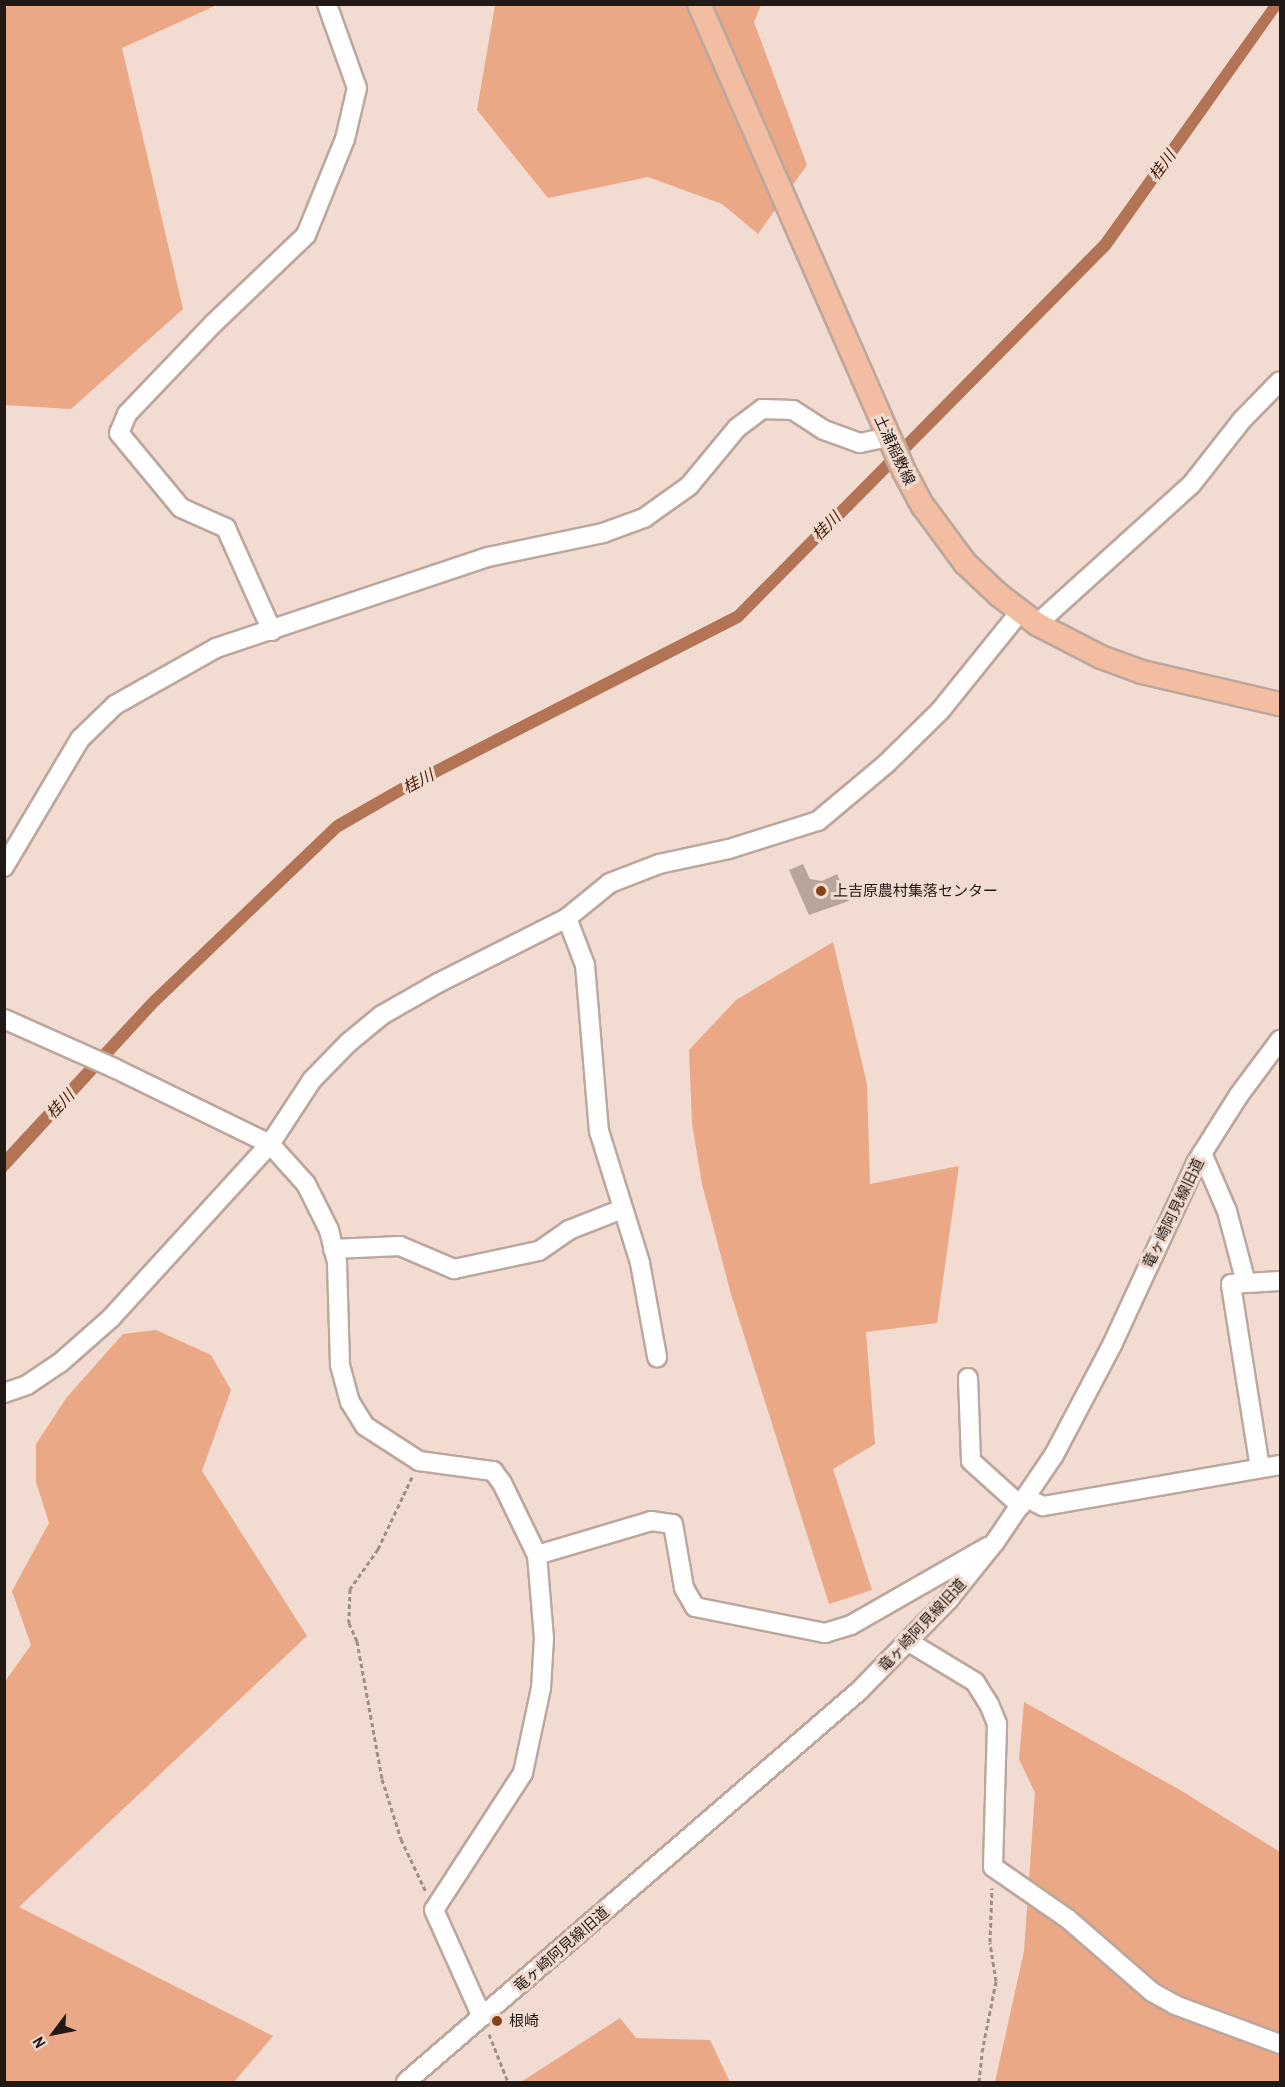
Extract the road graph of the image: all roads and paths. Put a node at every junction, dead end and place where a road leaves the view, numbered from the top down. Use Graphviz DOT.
graph roads {
  1 [pos="327,4"];
  2 [pos="699,4"];
  3 [pos="1281,381"];
  4 [pos="888,437"];
  5 [pos="1029,618"];
  6 [pos="272,631"];
  7 [pos="1281,704"];
  8 [pos="4,867"];
  9 [pos="567,918"];
  10 [pos="4,1019"];
  11 [pos="1281,1040"];
  12 [pos="270,1144"];
  13 [pos="1202,1153"];
  14 [pos="622,1209"];
  15 [pos="333,1250"];
  16 [pos="1281,1281"];
  17 [pos="1246,1283"];
  18 [pos="657,1357"];
  19 [pos="968,1378"];
  20 [pos="4,1393"];
  21 [pos="419,1461"];
  22 [pos="1281,1465"];
  23 [pos="1260,1468"];
  24 [pos="1024,1502"];
  25 [pos="995,1542"];
  26 [pos="537,1555"];
  27 [pos="909,1642"];
  28 [pos="993,1867"];
  29 [pos="434,1910"];
  30 [pos="482,2017"];
  31 [pos="1281,2043"];
  32 [pos="405,2082"];
  33 [pos="508,2082"];
  34 [pos="979,2082"];
  1 -- 6 [label="street"];
  2 -- 4 [label="main road, 土浦稲敷線"];
  3 -- 5 [label="street"];
  4 -- 5 [label="main road, 土浦稲敷線"];
  4 -- 6 [label="street"];
  5 -- 7 [label="main road, 土浦稲敷線"];
  5 -- 9 [label="street"];
  6 -- 8 [label="street"];
  9 -- 12 [label="street"];
  9 -- 14 [label="street"];
  10 -- 12 [label="street"];
  11 -- 13 [label="street, 竜ヶ崎阿見線旧道"];
  12 -- 15 [label="street"];
  12 -- 20 [label="street"];
  13 -- 17 [label="street"];
  13 -- 24 [label="street, 竜ヶ崎阿見線旧道"];
  14 -- 15 [label="street"];
  14 -- 18 [label="street"];
  15 -- 21 [label="street"];
  16 -- 17 [label="street"];
  17 -- 23 [label="street"];
  19 -- 24 [label="street"];
  21 -- 26 [label="street"];
  21 -- 29 [label="path"];
  22 -- 23 [label="street"];
  23 -- 24 [label="street"];
  24 -- 25 [label="street, 竜ヶ崎阿見線旧道"];
  25 -- 26 [label="street"];
  25 -- 27 [label="street, 竜ヶ崎阿見線旧道"];
  26 -- 29 [label="street"];
  27 -- 28 [label="street"];
  27 -- 30 [label="street, 竜ヶ崎阿見線旧道"];
  28 -- 31 [label="street"];
  28 -- 34 [label="path"];
  29 -- 30 [label="street"];
  30 -- 32 [label="street, 竜ヶ崎阿見線旧道"];
  30 -- 33 [label="path"];
}
